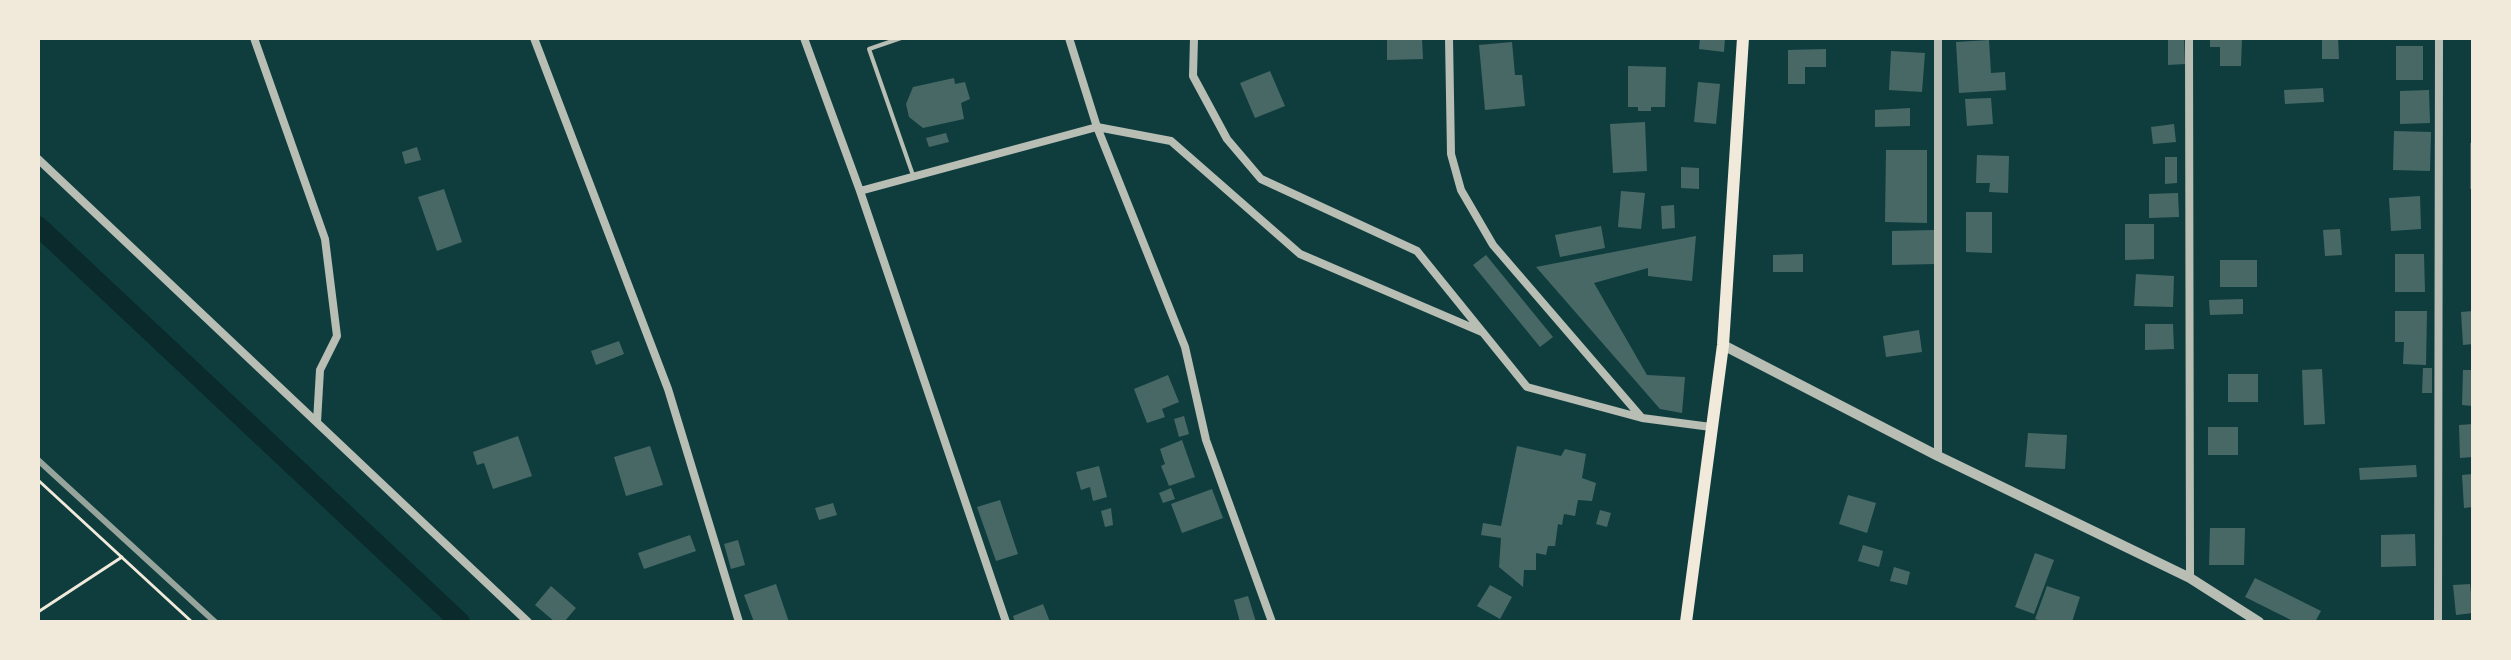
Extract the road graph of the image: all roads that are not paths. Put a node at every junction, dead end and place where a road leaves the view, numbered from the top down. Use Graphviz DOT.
graph roads {
  1 [pos="254,38"];
  2 [pos="534,38"];
  3 [pos="804,38"];
  4 [pos="901,38"];
  5 [pos="1069,38"];
  6 [pos="1194,38"];
  7 [pos="1449,38"];
  8 [pos="1743,38"];
  9 [pos="1938,38"];
  10 [pos="2189,38"];
  11 [pos="2439,38"];
  12 [pos="1097,127"];
  13 [pos="38,159"];
  14 [pos="915,179"];
  15 [pos="860,191"];
  16 [pos="1482,332"];
  17 [pos="1723,345"];
  18 [pos="1642,418"];
  19 [pos="317,422"];
  20 [pos="1711,427"];
  21 [pos="1938,456"];
  22 [pos="2190,578"];
  23 [pos="528,622"];
  24 [pos="739,622"];
  25 [pos="1006,622"];
  26 [pos="1272,622"];
  27 [pos="1686,622"];
  28 [pos="2257,622"];
  29 [pos="2438,622"];
  1 -- 19 [label="street"];
  2 -- 24 [label="street"];
  3 -- 15 [label="street"];
  4 -- 14 [label="lane"];
  5 -- 12 [label="street"];
  6 -- 16 [label="street"];
  7 -- 18 [label="street"];
  8 -- 17 [label="main road"];
  9 -- 21 [label="street"];
  10 -- 22 [label="street"];
  11 -- 29 [label="street"];
  12 -- 14 [label="street"];
  12 -- 16 [label="street"];
  12 -- 26 [label="street"];
  13 -- 19 [label="street"];
  14 -- 15 [label="street"];
  15 -- 25 [label="street"];
  16 -- 18 [label="street"];
  17 -- 20 [label="main road"];
  17 -- 21 [label="street"];
  18 -- 20 [label="street"];
  19 -- 23 [label="street"];
  20 -- 27 [label="main road"];
  21 -- 22 [label="street"];
  22 -- 28 [label="street"];
}
